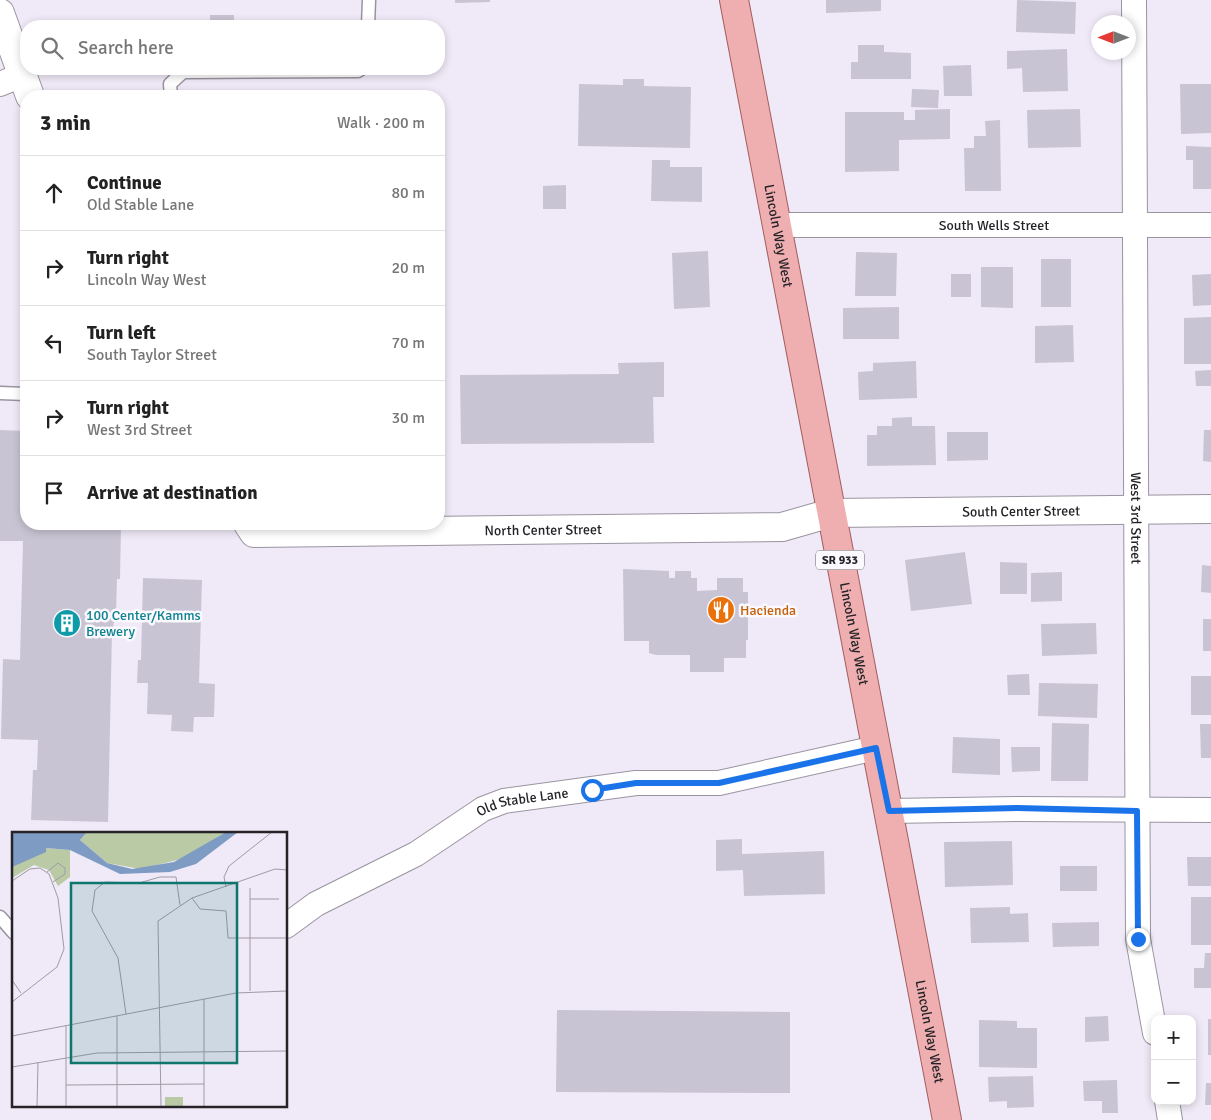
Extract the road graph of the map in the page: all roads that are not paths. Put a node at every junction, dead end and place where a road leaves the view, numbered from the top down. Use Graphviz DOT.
graph roads {
  1 [pos="369,0"];
  2 [pos="734,0"];
  3 [pos="1134,0"];
  4 [pos="0,13"];
  5 [pos="368,20"];
  6 [pos="180,75"];
  7 [pos="17,85"];
  8 [pos="170,90"];
  9 [pos="778,225"];
  10 [pos="1211,225"];
  11 [pos="1135,226"];
  12 [pos="0,392"];
  13 [pos="20,394"];
  14 [pos="1137,509"];
  15 [pos="1211,509"];
  16 [pos="832,513"];
  17 [pos="445,528"];
  18 [pos="876,748"];
  19 [pos="1211,810"];
  20 [pos="889,811"];
  21 [pos="1137,811"];
  22 [pos="0,917"];
  23 [pos="288,925"];
  24 [pos="12,931"];
  25 [pos="1152,1015"];
  26 [pos="1168,1105"];
  27 [pos="947,1120"];
  28 [pos="1170,1120"];
  1 -- 5 [label="lane"];
  2 -- 9 [label="main road, Lincoln Way West / SR 933"];
  3 -- 11 [label="street, West 3rd Street"];
  4 -- 7 [label="street"];
  6 -- 8 [label="lane"];
  9 -- 11 [label="street, South Wells Street"];
  9 -- 16 [label="main road, Lincoln Way West / SR 933"];
  10 -- 11 [label="street, South Wells Street"];
  11 -- 14 [label="street, West 3rd Street"];
  12 -- 13 [label="lane"];
  14 -- 15 [label="street, South Center Street"];
  14 -- 16 [label="street, South Center Street"];
  14 -- 21 [label="street, West 3rd Street"];
  16 -- 17 [label="street, North Center Street"];
  16 -- 18 [label="main road, Lincoln Way West / SR 933"];
  18 -- 20 [label="main road, Lincoln Way West / SR 933"];
  18 -- 23 [label="street, Old Stable Lane"];
  19 -- 21 [label="street"];
  20 -- 21 [label="street"];
  20 -- 27 [label="main road, Lincoln Way West / SR 933"];
  21 -- 25 [label="street, West 3rd Street"];
  22 -- 24 [label="lane"];
  26 -- 28 [label="street"];
}
